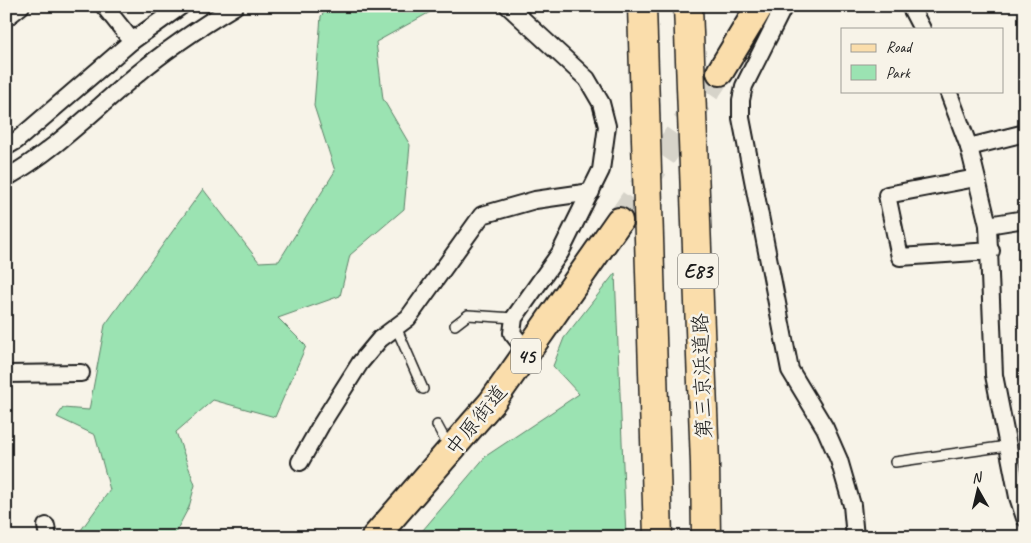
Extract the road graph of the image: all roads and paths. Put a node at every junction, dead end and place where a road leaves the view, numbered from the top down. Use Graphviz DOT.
graph roads {
  1 [pos="21,6"];
  2 [pos="104,6"];
  3 [pos="181,6"];
  4 [pos="235,6"];
  5 [pos="508,6"];
  6 [pos="642,6"];
  7 [pos="688,6"];
  8 [pos="760,6"];
  9 [pos="784,6"];
  10 [pos="910,6"];
  11 [pos="6,18"];
  12 [pos="921,28"];
  13 [pos="132,40"];
  14 [pos="720,72"];
  15 [pos="948,92"];
  16 [pos="1025,134"];
  17 [pos="6,147"];
  18 [pos="970,147"];
  19 [pos="6,178"];
  20 [pos="976,178"];
  21 [pos="591,192"];
  22 [pos="1025,219"];
  23 [pos="619,221"];
  24 [pos="988,225"];
  25 [pos="991,250"];
  26 [pos="514,318"];
  27 [pos="455,325"];
  28 [pos="396,327"];
  29 [pos="528,353"];
  30 [pos="81,373"];
  31 [pos="6,374"];
  32 [pos="423,389"];
  33 [pos="437,426"];
  34 [pos="1007,446"];
  35 [pos="451,451"];
  36 [pos="300,462"];
  37 [pos="895,462"];
  38 [pos="1025,518"];
  39 [pos="375,537"];
  40 [pos="658,537"];
  41 [pos="706,537"];
  42 [pos="855,537"];
  1 -- 11 [label="street"];
  2 -- 13 [label="street"];
  3 -- 13 [label="street"];
  4 -- 19 [label="street"];
  5 -- 21 [label="street"];
  6 -- 40 [label="highway, E83"];
  7 -- 41 [label="highway, 第三京浜道路 / E83"];
  8 -- 14 [label="main road"];
  9 -- 42 [label="street"];
  10 -- 12 [label="street"];
  13 -- 17 [label="street"];
  15 -- 18 [label="street"];
  16 -- 18 [label="street"];
  18 -- 20 [label="street"];
  20 -- 24 [label="street"];
  20 -- 25 [label="street"];
  21 -- 26 [label="street"];
  21 -- 28 [label="street"];
  22 -- 24 [label="street"];
  23 -- 29 [label="main road, 中原街道 / 45"];
  24 -- 25 [label="street"];
  25 -- 34 [label="street"];
  26 -- 27 [label="lane"];
  26 -- 29 [label="street"];
  28 -- 32 [label="lane"];
  28 -- 36 [label="street"];
  29 -- 35 [label="main road, 中原街道 / 45"];
  30 -- 31 [label="street"];
  33 -- 35 [label="lane"];
  34 -- 37 [label="lane"];
  34 -- 38 [label="street"];
  35 -- 39 [label="main road, 中原街道 / 45"];
}
